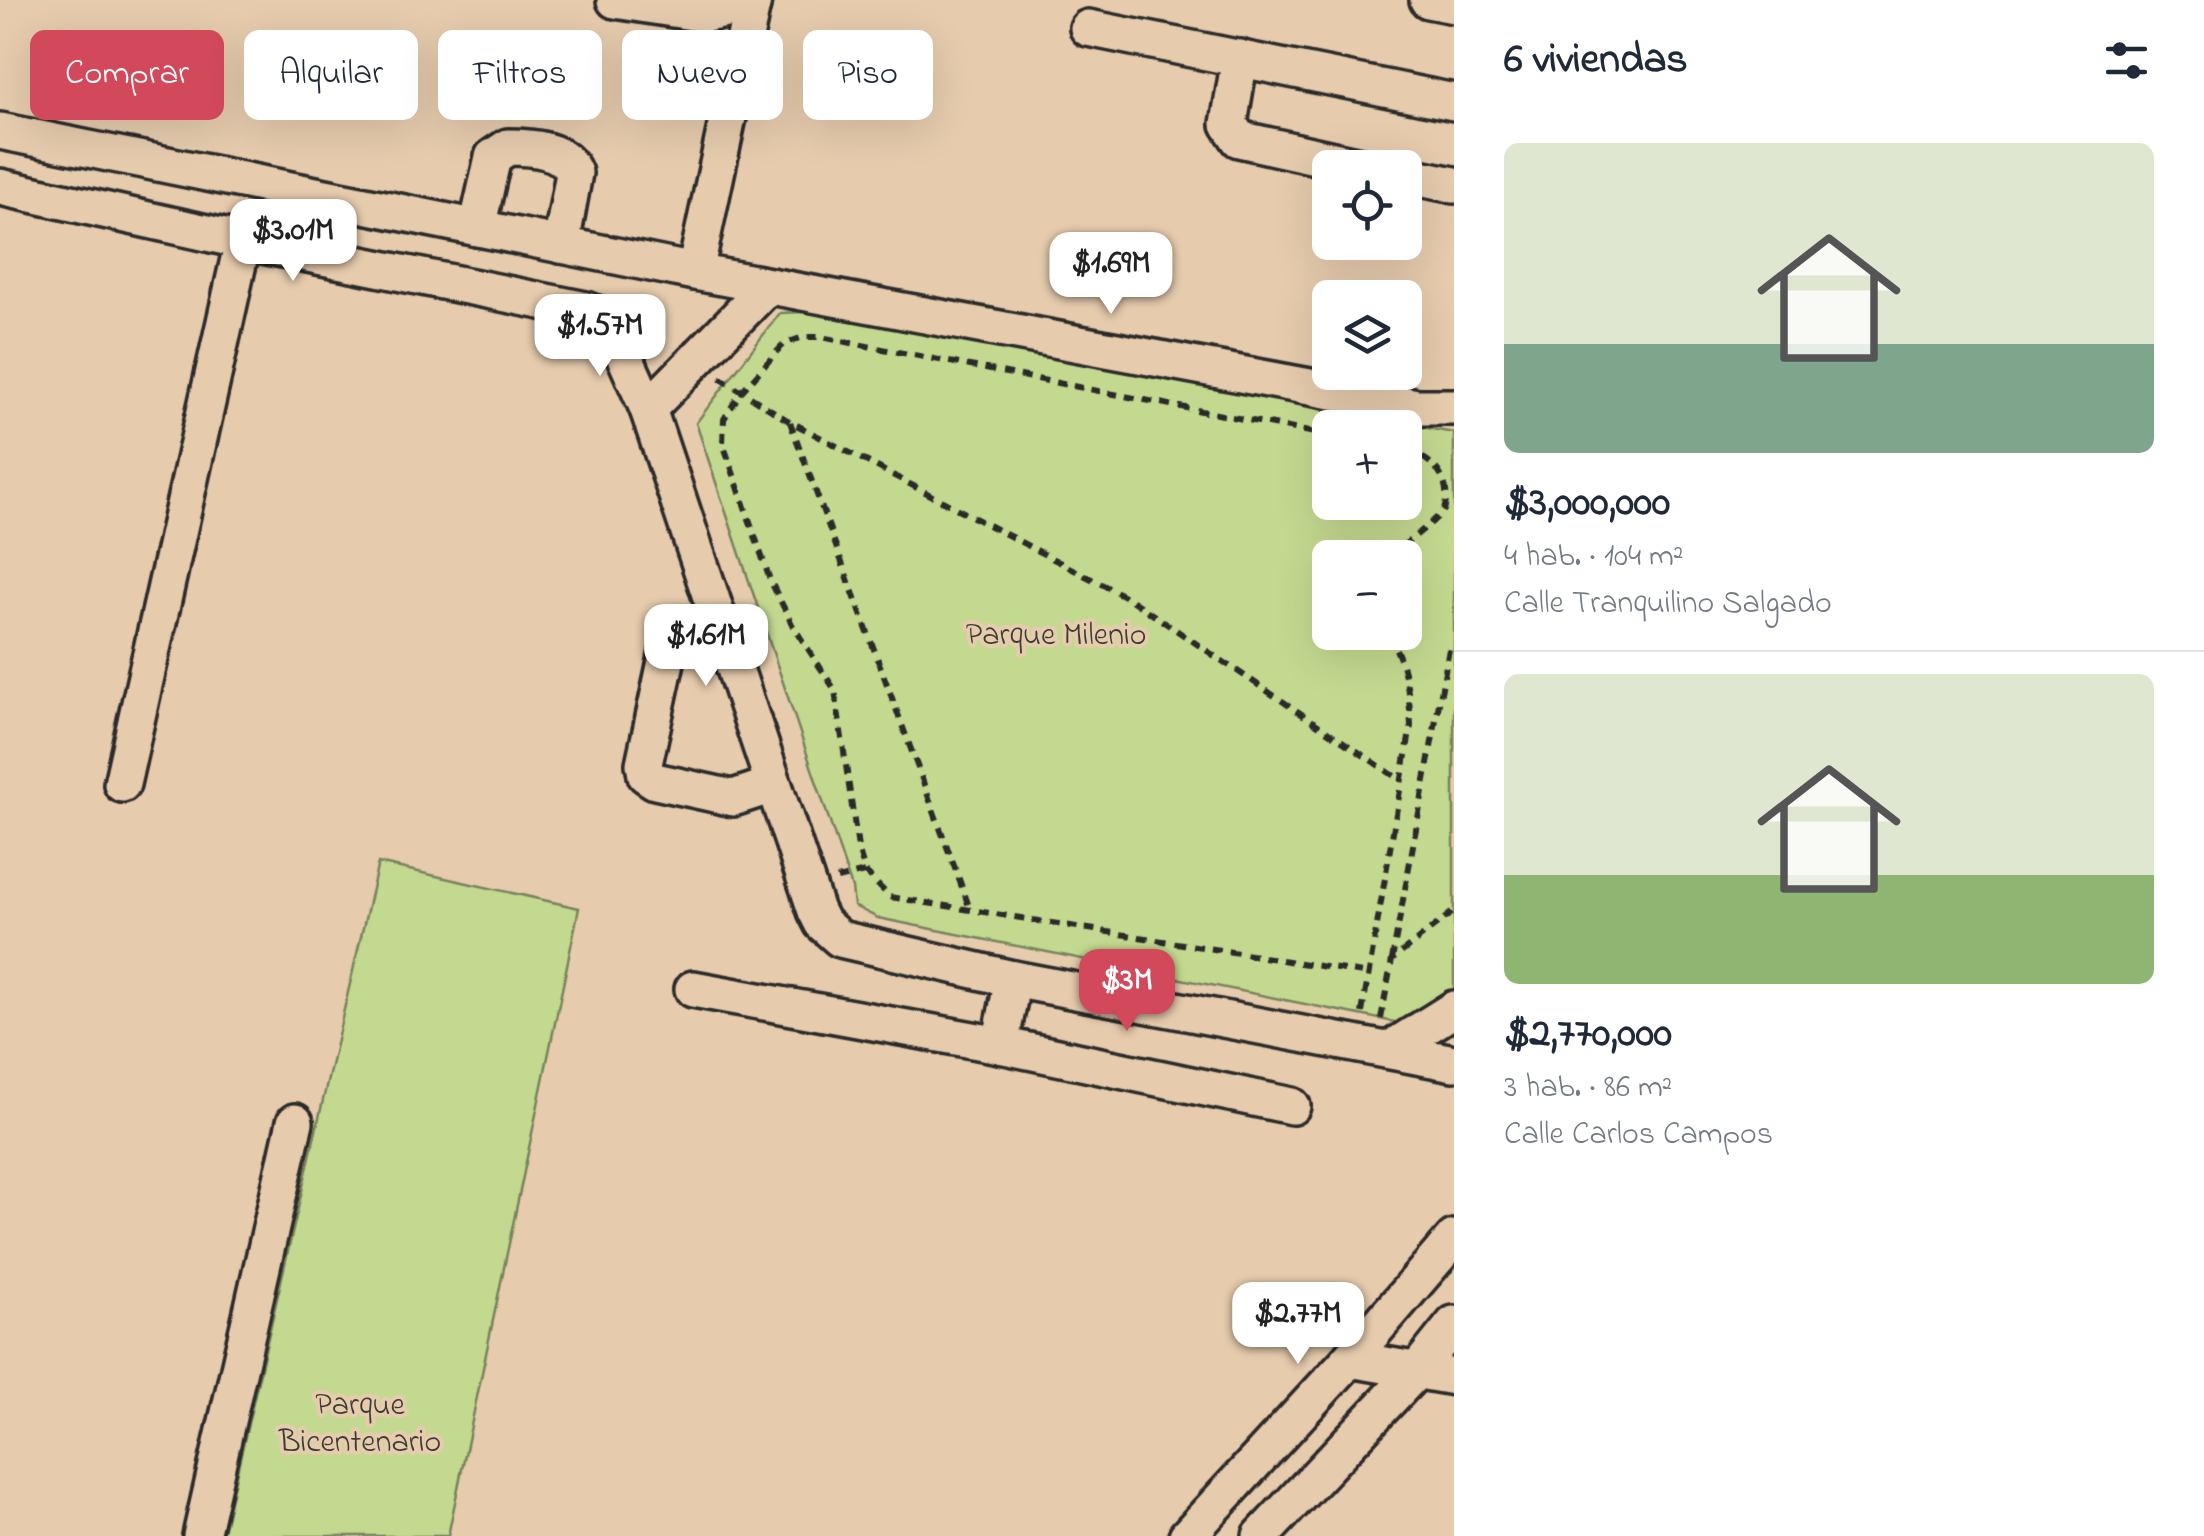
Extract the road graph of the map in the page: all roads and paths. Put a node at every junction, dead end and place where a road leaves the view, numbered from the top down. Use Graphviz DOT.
graph roads {
  1 [pos="615,0"];
  2 [pos="1428,0"];
  3 [pos="752,2"];
  4 [pos="1454,5"];
  5 [pos="1088,28"];
  6 [pos="1240,58"];
  7 [pos="1454,102"];
  8 [pos="0,130"];
  9 [pos="1312,155"];
  10 [pos="1422,178"];
  11 [pos="1454,185"];
  12 [pos="0,187"];
  13 [pos="477,228"];
  14 [pos="243,241"];
  15 [pos="561,245"];
  16 [pos="695,272"];
  17 [pos="768,286"];
  18 [pos="694,361"];
  19 [pos="741,392"];
  20 [pos="1454,407"];
  21 [pos="648,409"];
  22 [pos="789,420"];
  23 [pos="1312,432"];
  24 [pos="1422,457"];
  25 [pos="1452,474"];
  26 [pos="1409,540"];
  27 [pos="670,643"];
  28 [pos="1448,648"];
  29 [pos="1398,650"];
  30 [pos="1399,779"];
  31 [pos="122,784"];
  32 [pos="772,786"];
  33 [pos="970,909"];
  34 [pos="1454,911"];
  35 [pos="1392,960"];
  36 [pos="1012,979"];
  37 [pos="692,989"];
  38 [pos="1454,1009"];
  39 [pos="1000,1045"];
  40 [pos="1382,1049"];
  41 [pos="1454,1063"];
  42 [pos="1292,1106"];
  43 [pos="295,1122"];
  44 [pos="1454,1238"];
  45 [pos="1454,1324"];
  46 [pos="1350,1359"];
  47 [pos="1418,1368"];
  48 [pos="1454,1377"];
  49 [pos="201,1536"];
  50 [pos="1187,1536"];
  51 [pos="1260,1536"];
  1 -- 3 [label="street"];
  2 -- 4 [label="street"];
  3 -- 16 [label="street"];
  5 -- 6 [label="street"];
  6 -- 7 [label="street"];
  6 -- 9 [label="street"];
  8 -- 13 [label="street"];
  10 -- 11 [label="street"];
  12 -- 14 [label="street"];
  13 -- 15 [label="street"];
  13 -- 15 [label="street"];
  14 -- 21 [label="street"];
  14 -- 31 [label="street"];
  15 -- 16 [label="street"];
  16 -- 17 [label="street"];
  17 -- 18 [label="street"];
  17 -- 20 [label="street"];
  18 -- 19 [label="path"];
  18 -- 21 [label="street"];
  19 -- 22 [label="path"];
  19 -- 23 [label="path"];
  19 -- 33 [label="path"];
  21 -- 32 [label="street"];
  22 -- 30 [label="path"];
  22 -- 33 [label="path"];
  24 -- 25 [label="path"];
  25 -- 26 [label="path"];
  27 -- 32 [label="street"];
  28 -- 35 [label="path"];
  29 -- 30 [label="path"];
  30 -- 33 [label="path"];
  32 -- 36 [label="street"];
  34 -- 35 [label="path"];
  35 -- 40 [label="path"];
  36 -- 39 [label="street"];
  36 -- 40 [label="street"];
  37 -- 39 [label="street"];
  38 -- 40 [label="street"];
  39 -- 42 [label="street"];
  40 -- 41 [label="street"];
  43 -- 49 [label="street"];
  44 -- 46 [label="street"];
  45 -- 47 [label="street"];
  46 -- 47 [label="street"];
  46 -- 50 [label="street"];
  47 -- 48 [label="street"];
  47 -- 51 [label="street"];
}
